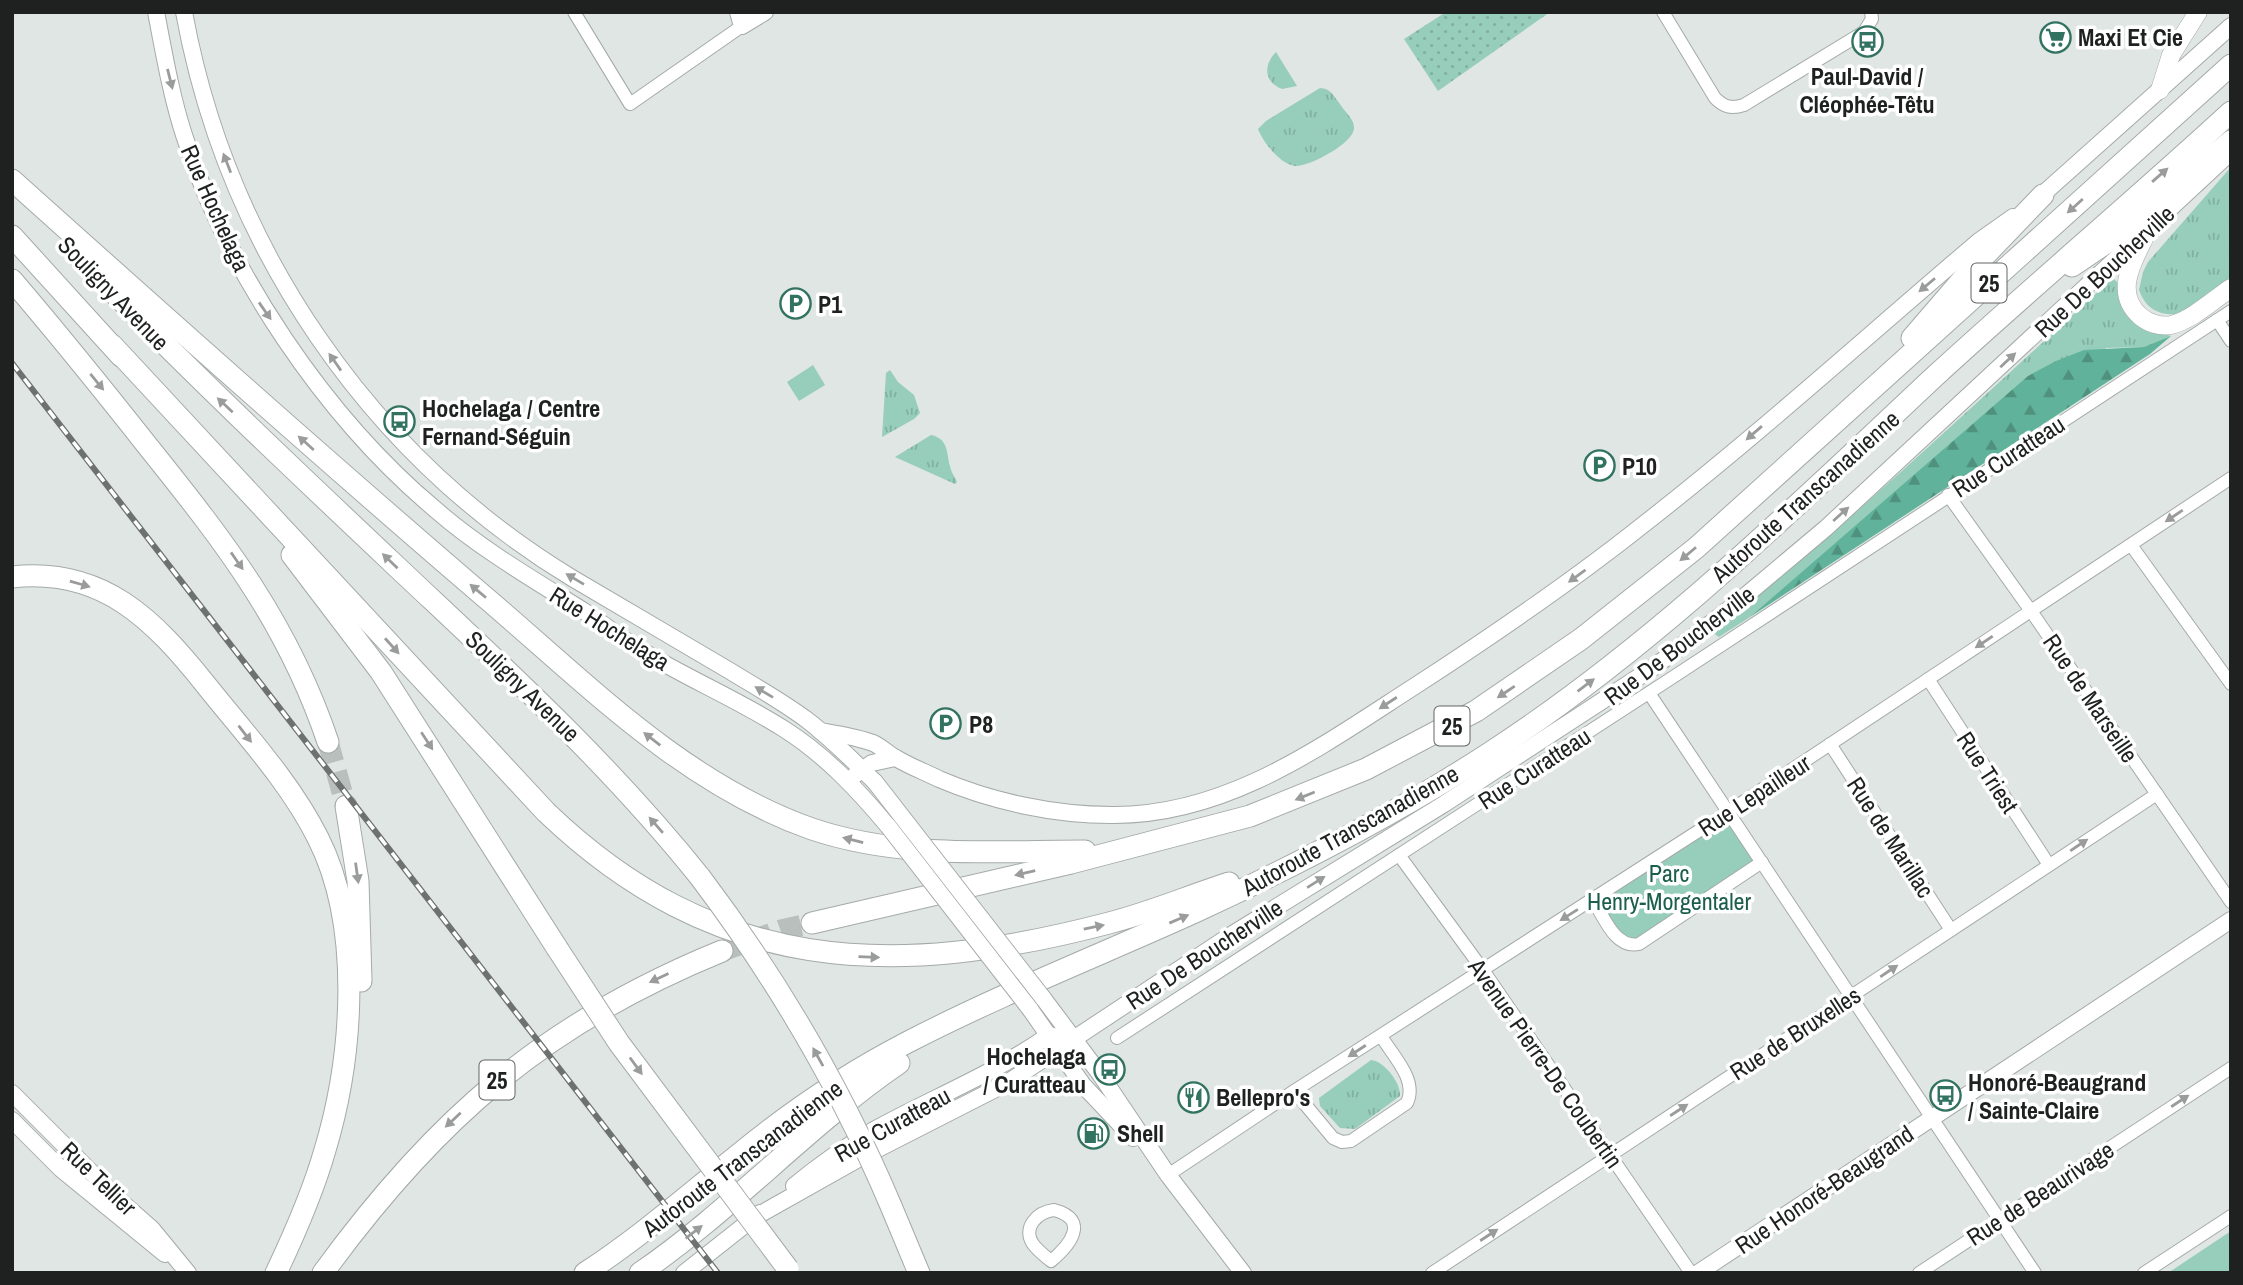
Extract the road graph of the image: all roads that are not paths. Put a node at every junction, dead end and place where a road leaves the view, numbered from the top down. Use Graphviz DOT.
graph roads {
  1 [pos="156,12"];
  2 [pos="184,12"];
  3 [pos="574,12"];
  4 [pos="765,12"];
  5 [pos="1663,12"];
  6 [pos="2198,12"];
  7 [pos="1871,16"];
  8 [pos="740,19"];
  9 [pos="2231,26"];
  10 [pos="2231,65"];
  11 [pos="2160,90"];
  12 [pos="2231,112"];
  13 [pos="2231,141"];
  14 [pos="2231,152"];
  15 [pos="12,180"];
  16 [pos="12,187"];
  17 [pos="2043,195"];
  18 [pos="2147,232"];
  19 [pos="12,236"];
  20 [pos="12,280"];
  21 [pos="2231,288"];
  22 [pos="2231,311"];
  23 [pos="1999,317"];
  24 [pos="2217,320"];
  25 [pos="2231,341"];
  26 [pos="112,345"];
  27 [pos="1853,407"];
  28 [pos="2231,478"];
  29 [pos="1948,495"];
  30 [pos="2132,545"];
  31 [pos="12,577"];
  32 [pos="2031,611"];
  33 [pos="1928,679"];
  34 [pos="2231,684"];
  35 [pos="1649,693"];
  36 [pos="820,730"];
  37 [pos="328,742"];
  38 [pos="1830,744"];
  39 [pos="895,758"];
  40 [pos="862,769"];
  41 [pos="848,781"];
  42 [pos="2157,794"];
  43 [pos="346,806"];
  44 [pos="1728,812"];
  45 [pos="1115,851"];
  46 [pos="1399,855"];
  47 [pos="1295,862"];
  48 [pos="1762,862"];
  49 [pos="2049,865"];
  50 [pos="1593,900"];
  51 [pos="2231,902"];
  52 [pos="2231,919"];
  53 [pos="812,923"];
  54 [pos="1951,930"];
  55 [pos="722,951"];
  56 [pos="1483,970"];
  57 [pos="1049,976"];
  58 [pos="1851,996"];
  59 [pos="1049,1035"];
  60 [pos="1381,1036"];
  61 [pos="1117,1038"];
  62 [pos="1074,1040"];
  63 [pos="1059,1049"];
  64 [pos="2231,1068"];
  65 [pos="1294,1091"];
  66 [pos="12,1093"];
  67 [pos="1932,1118"];
  68 [pos="12,1120"];
  69 [pos="1610,1155"];
  70 [pos="1168,1175"];
  71 [pos="757,1216"];
  72 [pos="2231,1216"];
  73 [pos="2000,1219"];
  74 [pos="182,1271"];
  75 [pos="789,1271"];
  76 [pos="276,1273"];
  77 [pos="323,1273"];
  78 [pos="585,1273"];
  79 [pos="640,1273"];
  80 [pos="684,1273"];
  81 [pos="919,1273"];
  82 [pos="1243,1273"];
  83 [pos="1432,1273"];
  84 [pos="1691,1273"];
  85 [pos="1698,1273"];
  86 [pos="1919,1273"];
  87 [pos="2035,1273"];
  88 [pos="2144,1273"];
  1 -- 41 [label="main road, Rue Hochelaga, one-way"];
  36 -- 2 [label="main road, Rue Hochelaga, one-way"];
  3 -- 8 [label="street"];
  4 -- 8 [label="main road"];
  5 -- 7 [label="street"];
  6 -- 11 [label="main road"];
  9 -- 11 [label="main road"];
  10 -- 27 [label="highway, Autoroute Transcanadienne / 25, one-way"];
  11 -- 17 [label="main road"];
  23 -- 12 [label="highway, Autoroute Transcanadienne / 25, one-way"];
  13 -- 23 [label="highway"];
  14 -- 18 [label="main road, Rue De Boucherville"];
  45 -- 15 [label="highway, one-way"];
  81 -- 16 [label="highway, Souligny Avenue, one-way, bridge"];
  17 -- 27 [label="highway"];
  17 -- 39 [label="main road, one-way"];
  18 -- 21 [label="main road"];
  62 -- 18 [label="main road, Rue De Boucherville, one-way"];
  19 -- 26 [label="highway, Souligny Avenue"];
  20 -- 37 [label="highway, one-way"];
  22 -- 24 [label="street, Rue Curatteau"];
  47 -- 23 [label="highway, Autoroute Transcanadienne / 25, one-way"];
  24 -- 25 [label="street"];
  24 -- 29 [label="street, Rue Curatteau"];
  26 -- 47 [label="highway, one-way"];
  26 -- 75 [label="highway, Souligny Avenue, one-way, bridge"];
  27 -- 45 [label="highway, Autoroute Transcanadienne / 25, one-way"];
  28 -- 30 [label="street, Rue Lepailleur, one-way"];
  29 -- 32 [label="street, Rue de Marseille"];
  29 -- 35 [label="street, Rue Curatteau"];
  30 -- 32 [label="street, Rue Lepailleur"];
  30 -- 34 [label="street"];
  31 -- 76 [label="highway, one-way"];
  32 -- 33 [label="street, Rue Lepailleur, one-way"];
  32 -- 42 [label="street, Rue de Marseille"];
  33 -- 38 [label="street, Rue Lepailleur"];
  33 -- 49 [label="street, Rue Triest"];
  35 -- 44 [label="street"];
  35 -- 46 [label="street, Rue Curatteau"];
  36 -- 39 [label="main road"];
  36 -- 40 [label="main road, Rue Hochelaga"];
  38 -- 44 [label="street, Rue Lepailleur"];
  38 -- 54 [label="street, Rue de Marillac"];
  39 -- 40 [label="main road"];
  40 -- 41 [label="main road"];
  40 -- 62 [label="main road, Rue Hochelaga, bridge"];
  41 -- 59 [label="main road, Rue Hochelaga, bridge"];
  49 -- 42 [label="street, Rue de Bruxelles, one-way"];
  42 -- 51 [label="street, Rue de Marseille"];
  43 -- 76 [label="highway, one-way"];
  44 -- 48 [label="street"];
  44 -- 50 [label="street, Rue Lepailleur"];
  45 -- 53 [label="highway, Autoroute Transcanadienne / 25, one-way"];
  46 -- 56 [label="street, Avenue Pierre-De Coubertin"];
  46 -- 61 [label="street, Rue Curatteau"];
  57 -- 47 [label="highway, Autoroute Transcanadienne / 25, one-way"];
  48 -- 50 [label="street"];
  48 -- 58 [label="street"];
  49 -- 54 [label="street, Rue de Bruxelles"];
  50 -- 56 [label="street, Rue Lepailleur, one-way"];
  52 -- 67 [label="main road, Rue Honoré-Beaugrand"];
  58 -- 54 [label="street, Rue de Bruxelles, one-way"];
  55 -- 77 [label="highway, 25, one-way"];
  56 -- 60 [label="street, Rue Lepailleur"];
  56 -- 69 [label="street, Avenue Pierre-De Coubertin"];
  57 -- 78 [label="highway, Autoroute Transcanadienne / 25"];
  79 -- 57 [label="highway, one-way"];
  58 -- 67 [label="street"];
  69 -- 58 [label="street, Rue de Bruxelles, one-way"];
  59 -- 62 [label="main road"];
  59 -- 63 [label="main road, Rue Hochelaga"];
  59 -- 71 [label="main road, Rue Curatteau"];
  60 -- 65 [label="street, Rue Lepailleur, one-way"];
  60 -- 65 [label="street"];
  62 -- 63 [label="main road, Rue De Boucherville"];
  62 -- 70 [label="main road, Rue Hochelaga"];
  63 -- 70 [label="main road, Rue Hochelaga"];
  63 -- 71 [label="main road, Rue Curatteau"];
  73 -- 64 [label="street, Rue de Beaurivage, one-way"];
  65 -- 70 [label="street, Rue Lepailleur"];
  66 -- 74 [label="main road, Rue Tellier"];
  67 -- 73 [label="street"];
  67 -- 85 [label="main road, Rue Honoré-Beaugrand"];
  68 -- 74 [label="main road, Rue Tellier"];
  83 -- 69 [label="street, Rue de Bruxelles, one-way"];
  69 -- 84 [label="street, Avenue Pierre-De Coubertin"];
  70 -- 82 [label="main road, Rue Hochelaga"];
  71 -- 80 [label="main road, Rue Curatteau"];
  72 -- 88 [label="street"];
  73 -- 86 [label="street, Rue de Beaurivage"];
  73 -- 87 [label="street"];
}
